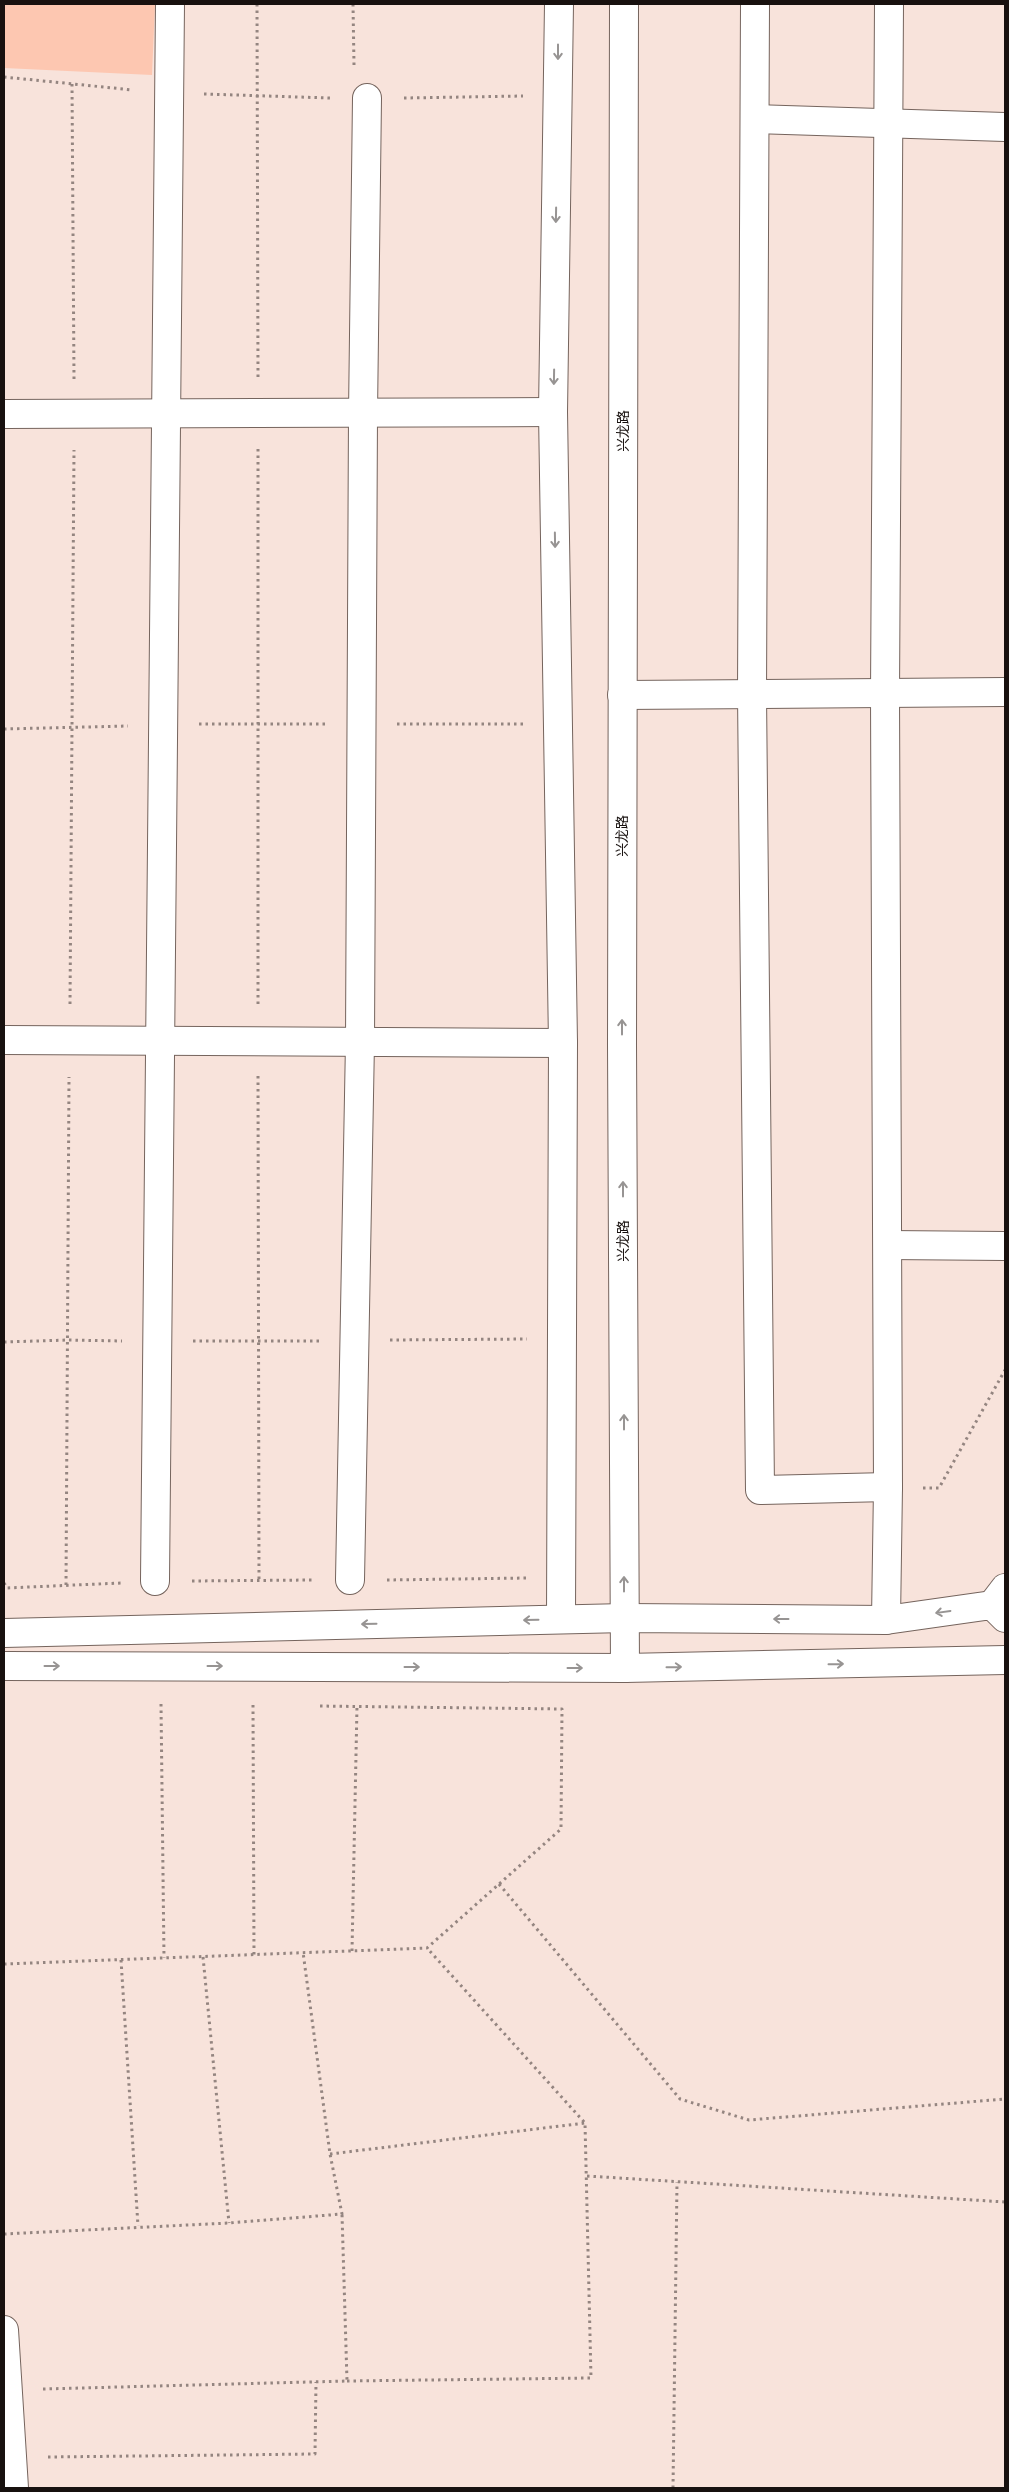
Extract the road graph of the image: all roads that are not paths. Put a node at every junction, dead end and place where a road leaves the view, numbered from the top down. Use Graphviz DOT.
graph roads {
  1 [pos="170,4"];
  2 [pos="559,4"];
  3 [pos="624,4"];
  4 [pos="755,4"];
  5 [pos="889,4"];
  6 [pos="361,99"];
  7 [pos="755,119"];
  8 [pos="888,123"];
  9 [pos="1005,127"];
  10 [pos="553,412"];
  11 [pos="4,414"];
  12 [pos="167,414"];
  13 [pos="363,414"];
  14 [pos="1005,692"];
  15 [pos="752,694"];
  16 [pos="885,694"];
  17 [pos="622,695"];
  18 [pos="4,1040"];
  19 [pos="159,1041"];
  20 [pos="360,1042"];
  21 [pos="563,1043"];
  22 [pos="888,1245"];
  23 [pos="1005,1246"];
  24 [pos="888,1487"];
  25 [pos="350,1580"];
  26 [pos="155,1581"];
  27 [pos="1001,1604"];
  28 [pos="625,1618"];
  29 [pos="561,1619"];
  30 [pos="886,1620"];
  31 [pos="4,1633"];
  32 [pos="1005,1660"];
  33 [pos="4,1666"];
  34 [pos="625,1668"];
  35 [pos="4,2330"];
  36 [pos="14,2488"];
  1 -- 12 [label="street"];
  2 -- 10 [label="street, one-way"];
  3 -- 17 [label="street, 兴龙路"];
  4 -- 7 [label="street"];
  5 -- 8 [label="street"];
  6 -- 13 [label="street"];
  7 -- 8 [label="street"];
  7 -- 15 [label="street"];
  8 -- 9 [label="street"];
  8 -- 16 [label="street"];
  10 -- 13 [label="street"];
  10 -- 21 [label="street, one-way"];
  11 -- 12 [label="street"];
  12 -- 13 [label="street"];
  12 -- 19 [label="street"];
  13 -- 20 [label="street"];
  14 -- 16 [label="street"];
  15 -- 16 [label="street"];
  15 -- 17 [label="street"];
  15 -- 24 [label="street"];
  16 -- 22 [label="street"];
  28 -- 17 [label="street, 兴龙路, one-way"];
  18 -- 19 [label="street"];
  19 -- 20 [label="street"];
  19 -- 26 [label="street"];
  20 -- 21 [label="street"];
  20 -- 25 [label="street"];
  21 -- 29 [label="street"];
  22 -- 23 [label="street"];
  22 -- 24 [label="street"];
  24 -- 30 [label="street"];
  27 -- 30 [label="street, one-way"];
  28 -- 29 [label="street"];
  30 -- 28 [label="street, one-way"];
  28 -- 34 [label="street, 兴龙路"];
  29 -- 31 [label="street, one-way"];
  34 -- 32 [label="street, one-way"];
  33 -- 34 [label="street, one-way"];
  35 -- 36 [label="street"];
}
